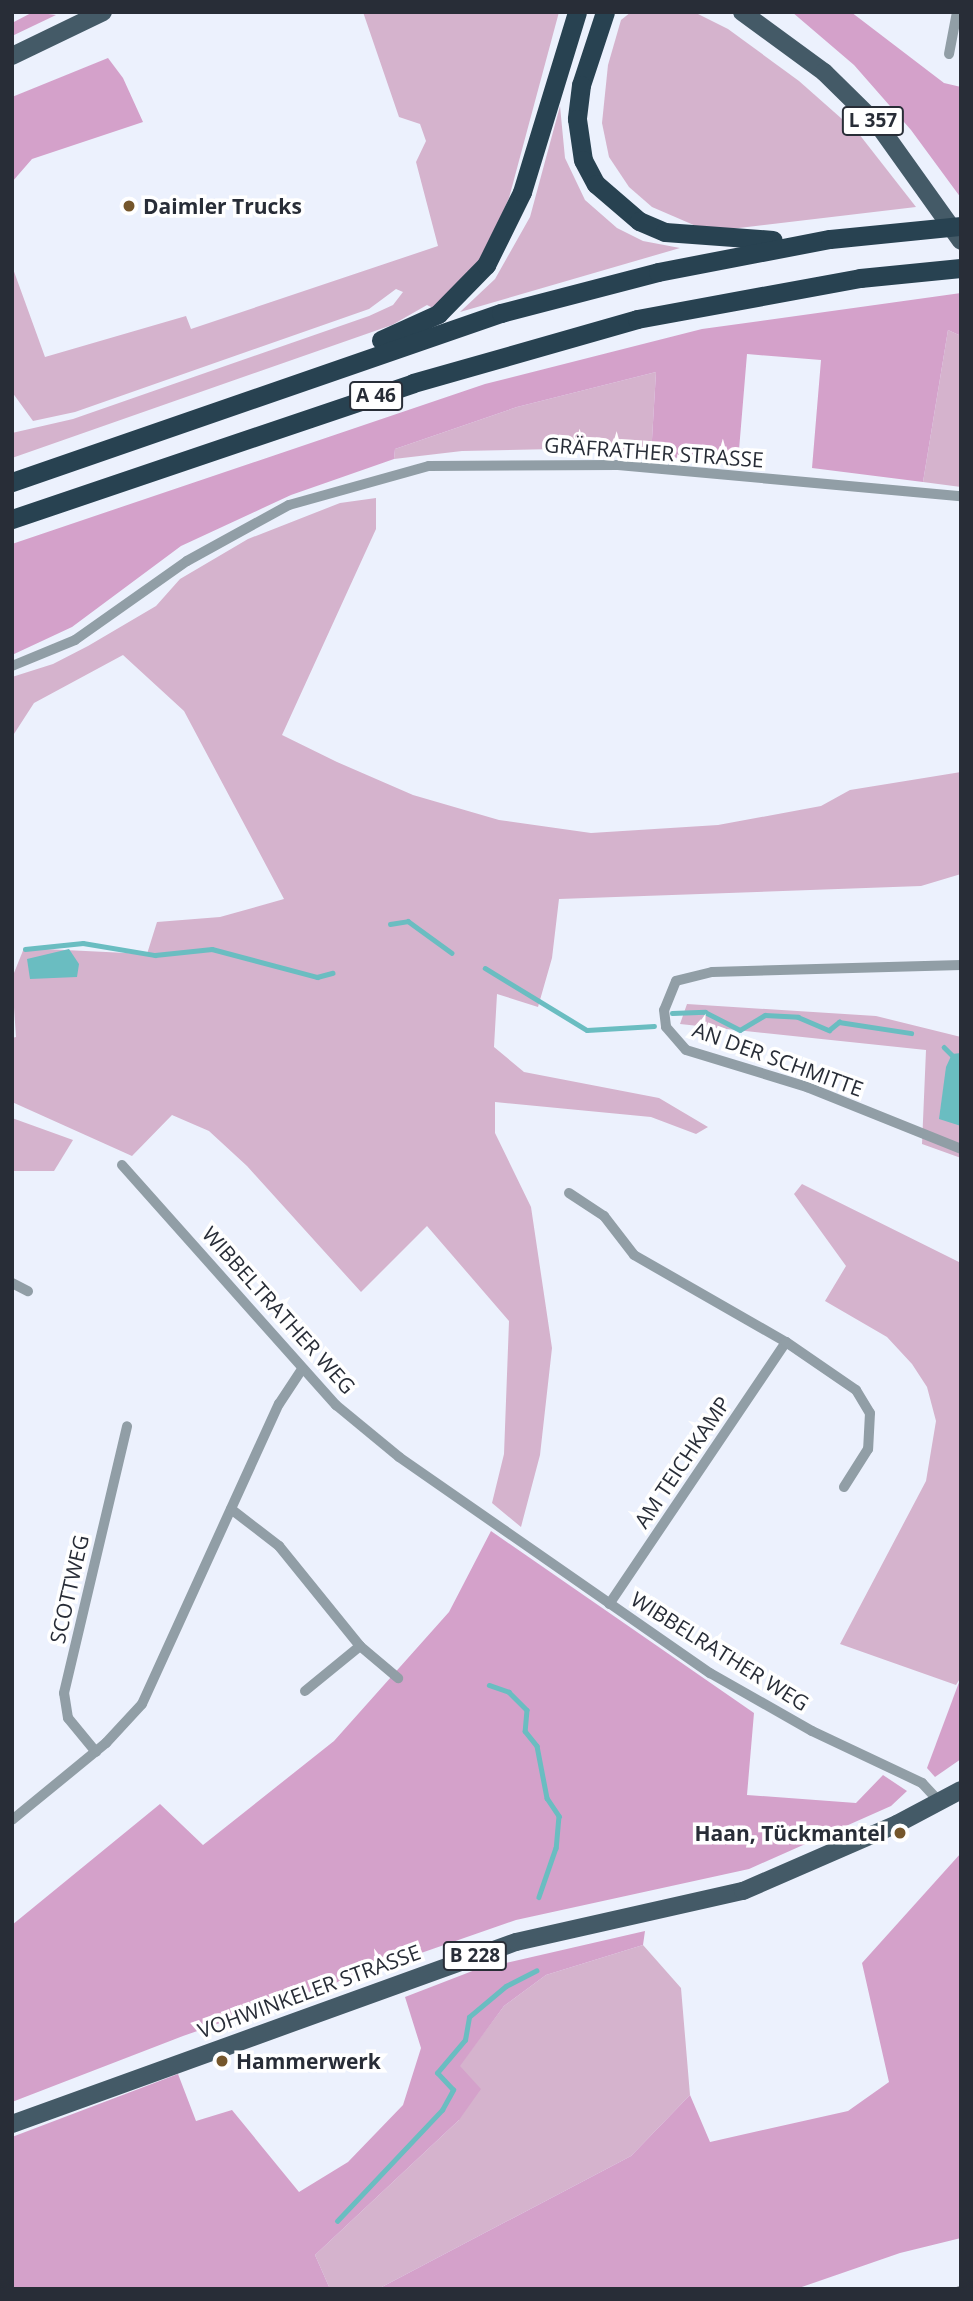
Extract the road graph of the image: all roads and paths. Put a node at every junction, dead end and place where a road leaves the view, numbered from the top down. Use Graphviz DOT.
graph roads {
  1 [pos="103,12"];
  2 [pos="604,12"];
  3 [pos="615,12"];
  4 [pos="742,12"];
  5 [pos="957,12"];
  6 [pos="575,15"];
  7 [pos="597,35"];
  8 [pos="949,54"];
  9 [pos="12,56"];
  10 [pos="961,226"];
  11 [pos="830,239"];
  12 [pos="961,241"];
  13 [pos="961,268"];
  14 [pos="275,388"];
  15 [pos="12,482"];
  16 [pos="961,496"];
  17 [pos="12,519"];
  18 [pos="12,666"];
  19 [pos="961,965"];
  20 [pos="961,1149"];
  21 [pos="122,1165"];
  22 [pos="569,1193"];
  23 [pos="12,1283"];
  24 [pos="28,1292"];
  25 [pos="786,1342"];
  26 [pos="302,1369"];
  27 [pos="127,1426"];
  28 [pos="844,1487"];
  29 [pos="231,1508"];
  30 [pos="487,1517"];
  31 [pos="609,1604"];
  32 [pos="360,1646"];
  33 [pos="398,1678"];
  34 [pos="305,1691"];
  35 [pos="96,1752"];
  36 [pos="961,1790"];
  37 [pos="940,1802"];
  38 [pos="12,1820"];
  39 [pos="12,2124"];
  1 -- 9 [label="main road"];
  2 -- 7 [label="highway"];
  3 -- 7 [label="highway"];
  4 -- 12 [label="main road, L 357"];
  5 -- 8 [label="street"];
  6 -- 14 [label="highway"];
  7 -- 11 [label="highway"];
  10 -- 11 [label="highway, A 46"];
  11 -- 14 [label="highway, A 46"];
  13 -- 17 [label="highway, A 46"];
  14 -- 15 [label="highway, A 46"];
  16 -- 18 [label="street, GRÄFRATHER STRASSE"];
  19 -- 20 [label="street, AN DER SCHMITTE"];
  21 -- 26 [label="street, WIBBELTRATHER WEG"];
  22 -- 25 [label="street"];
  23 -- 24 [label="street"];
  25 -- 28 [label="street"];
  25 -- 31 [label="street, AM TEICHKAMP"];
  26 -- 29 [label="street"];
  26 -- 30 [label="street, WIBBELTRATHER WEG"];
  27 -- 35 [label="street, SCOTTWEG"];
  29 -- 32 [label="street"];
  29 -- 35 [label="street"];
  30 -- 31 [label="street, WIBBELRATHER WEG"];
  31 -- 37 [label="street, WIBBELRATHER WEG"];
  32 -- 33 [label="street"];
  32 -- 34 [label="street"];
  35 -- 38 [label="street"];
  36 -- 37 [label="main road, B 228"];
  37 -- 39 [label="main road, VOHWINKELER STRASSE / B 228"];
}
